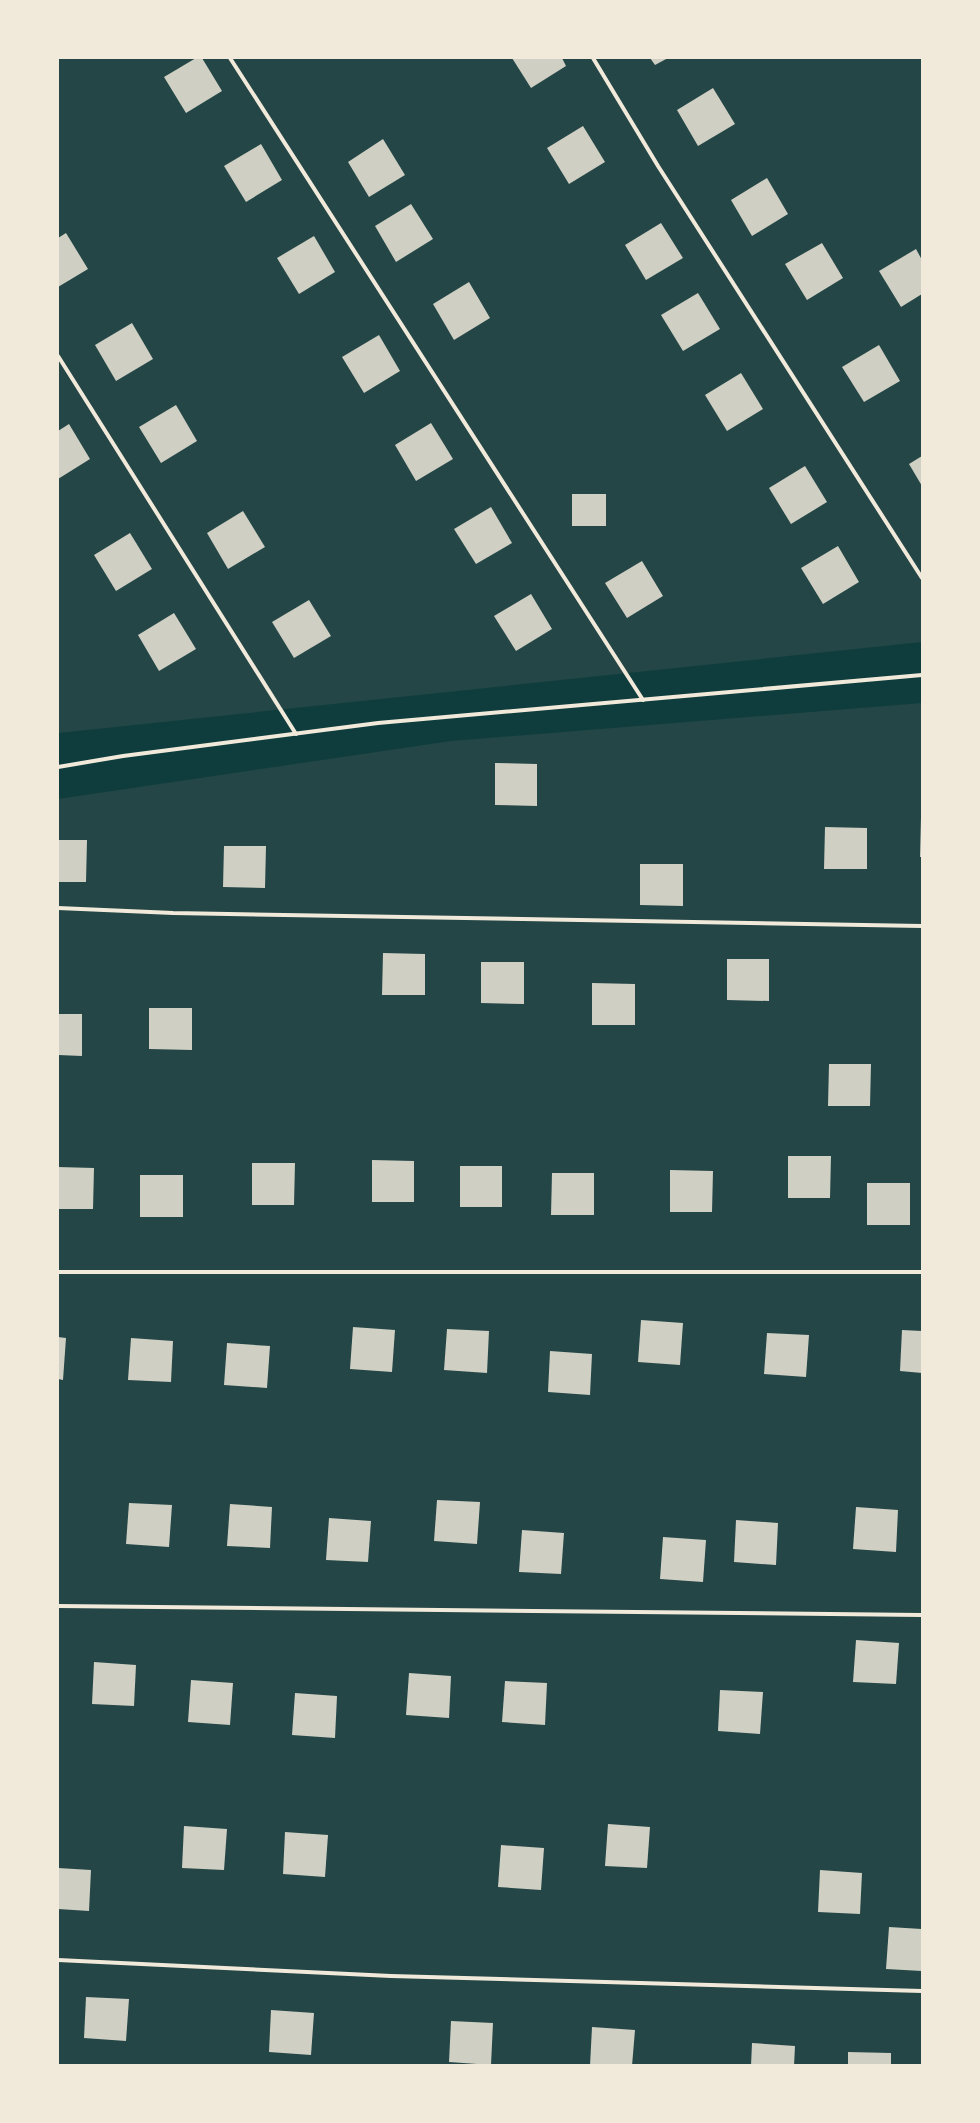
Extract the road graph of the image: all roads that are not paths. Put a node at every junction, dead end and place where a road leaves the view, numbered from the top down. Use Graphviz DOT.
graph roads {
  1 [pos="230,58"];
  2 [pos="593,58"];
  3 [pos="58,356"];
  4 [pos="922,578"];
  5 [pos="922,675"];
  6 [pos="643,700"];
  7 [pos="296,734"];
  8 [pos="58,767"];
  9 [pos="58,908"];
  10 [pos="922,926"];
  11 [pos="58,1272"];
  12 [pos="922,1272"];
  13 [pos="58,1606"];
  14 [pos="922,1614"];
  15 [pos="58,1960"];
  16 [pos="922,1991"];
  1 -- 6 [label="lane"];
  2 -- 4 [label="lane"];
  3 -- 7 [label="lane"];
  5 -- 6 [label="lane"];
  6 -- 7 [label="lane"];
  7 -- 8 [label="lane"];
  9 -- 10 [label="lane"];
  11 -- 12 [label="lane"];
  13 -- 14 [label="lane"];
  15 -- 16 [label="lane"];
}
